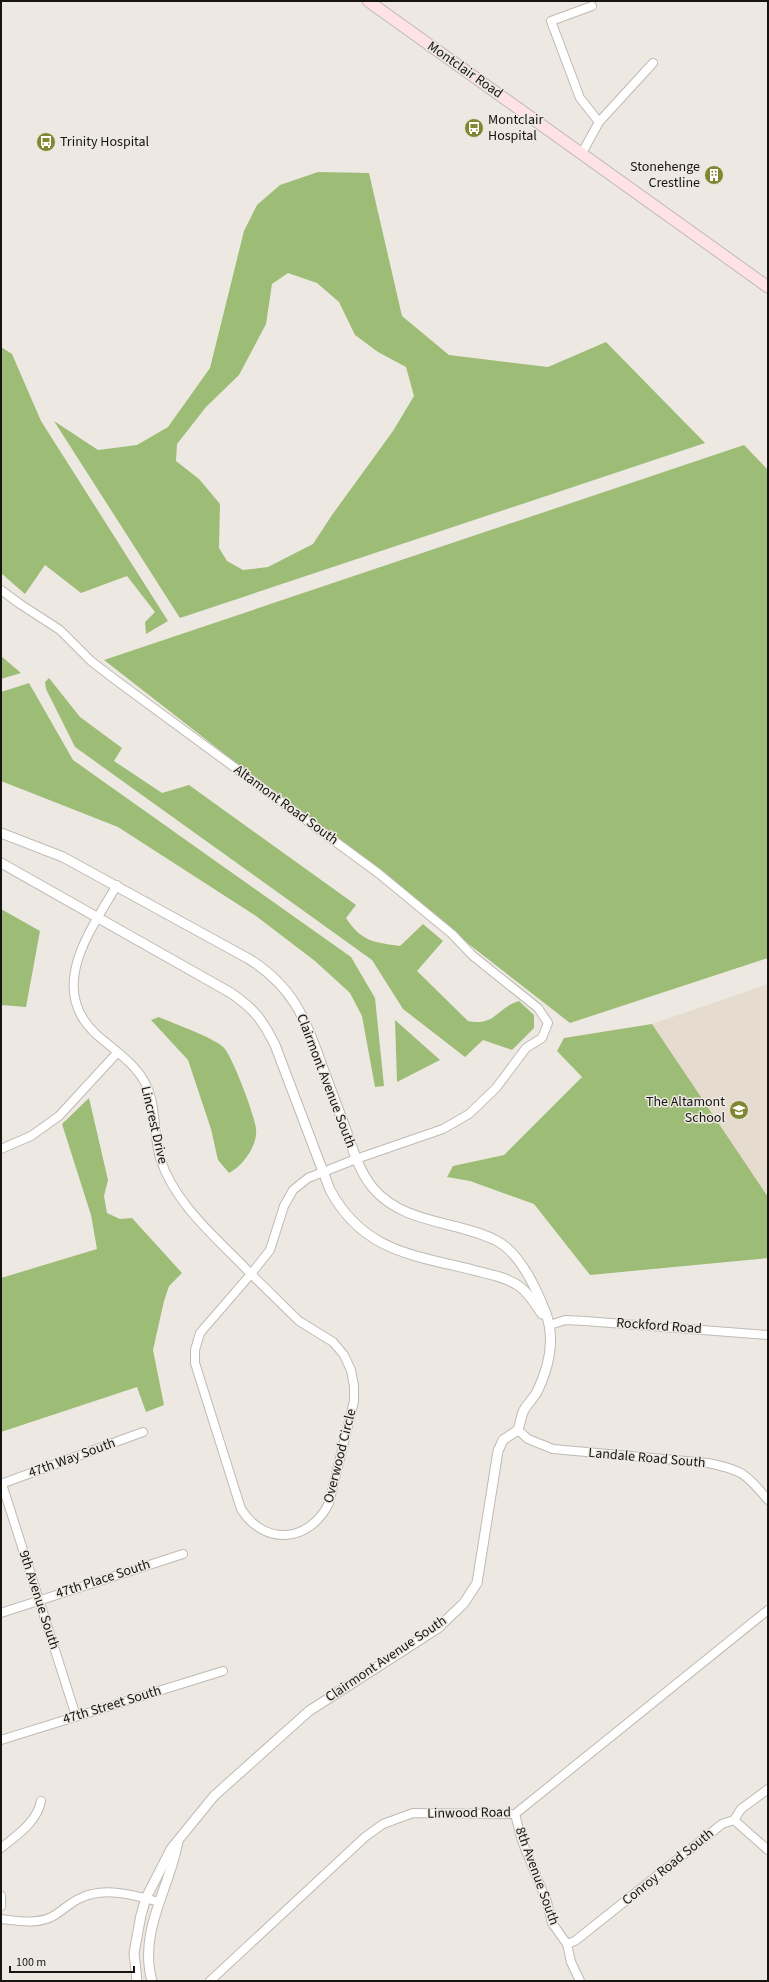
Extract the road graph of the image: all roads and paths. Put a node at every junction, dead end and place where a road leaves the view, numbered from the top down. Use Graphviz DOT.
graph roads {
  1 [pos="368,1"];
  2 [pos="592,6"];
  3 [pos="653,63"];
  4 [pos="599,122"];
  5 [pos="582,153"];
  6 [pos="768,287"];
  7 [pos="1,590"];
  8 [pos="1,833"];
  9 [pos="1,863"];
  10 [pos="117,885"];
  11 [pos="98,918"];
  12 [pos="542,1038"];
  13 [pos="117,1053"];
  14 [pos="1,1149"];
  15 [pos="356,1159"];
  16 [pos="322,1172"];
  17 [pos="251,1274"];
  18 [pos="550,1325"];
  19 [pos="768,1335"];
  20 [pos="518,1430"];
  21 [pos="143,1432"];
  22 [pos="1,1484"];
  23 [pos="768,1500"];
  24 [pos="183,1554"];
  25 [pos="39,1600"];
  26 [pos="768,1610"];
  27 [pos="1,1613"];
  28 [pos="223,1671"];
  29 [pos="76,1716"];
  30 [pos="1,1740"];
  31 [pos="768,1789"];
  32 [pos="41,1801"];
  33 [pos="515,1814"];
  34 [pos="734,1820"];
  35 [pos="179,1839"];
  36 [pos="1,1848"];
  37 [pos="768,1850"];
  38 [pos="1,1896"];
  39 [pos="146,1898"];
  40 [pos="159,1902"];
  41 [pos="1,1906"];
  42 [pos="1,1919"];
  43 [pos="567,1944"];
  44 [pos="137,1981"];
  45 [pos="152,1981"];
  46 [pos="210,1981"];
  47 [pos="580,1981"];
  1 -- 5 [label="main road, Montclair Road"];
  2 -- 4 [label="street"];
  3 -- 4 [label="street"];
  4 -- 5 [label="street"];
  5 -- 6 [label="main road, Montclair Road"];
  7 -- 12 [label="street, Altamont Road South"];
  8 -- 10 [label="street, Clairmont Avenue South"];
  9 -- 11 [label="street"];
  10 -- 11 [label="street, Lincrest Drive"];
  10 -- 15 [label="street, Clairmont Avenue South"];
  11 -- 13 [label="street, Lincrest Drive"];
  11 -- 16 [label="street"];
  12 -- 15 [label="street, Overwood Circle"];
  13 -- 14 [label="street"];
  13 -- 17 [label="street, Lincrest Drive"];
  15 -- 16 [label="street, Overwood Circle"];
  15 -- 18 [label="street, Clairmont Avenue South"];
  16 -- 17 [label="street, Overwood Circle"];
  16 -- 18 [label="street"];
  17 -- 17 [label="street, Overwood Circle"];
  18 -- 19 [label="street, Rockford Road"];
  18 -- 20 [label="street, Clairmont Avenue South"];
  20 -- 23 [label="street, Landale Road South"];
  20 -- 35 [label="street, Clairmont Avenue South"];
  21 -- 22 [label="street, 47th Way South"];
  22 -- 25 [label="street, 9th Avenue South"];
  24 -- 25 [label="street, 47th Place South"];
  25 -- 27 [label="street, 47th Place South"];
  25 -- 29 [label="street, 9th Avenue South"];
  26 -- 33 [label="street, Linwood Road"];
  28 -- 29 [label="street, 47th Street South"];
  29 -- 30 [label="street, 47th Street South"];
  31 -- 34 [label="street, Conroy Road South"];
  32 -- 36 [label="street"];
  33 -- 43 [label="street, 8th Avenue South"];
  33 -- 46 [label="street, Linwood Road"];
  34 -- 37 [label="street"];
  34 -- 43 [label="street, Conroy Road South"];
  35 -- 39 [label="street, Clairmont Avenue South"];
  35 -- 40 [label="street, Clairmont Avenue South"];
  38 -- 41 [label="street"];
  39 -- 40 [label="street"];
  39 -- 42 [label="street"];
  39 -- 44 [label="street, Clairmont Avenue South"];
  40 -- 45 [label="street, Clairmont Avenue South"];
  43 -- 47 [label="street, 8th Avenue South"];
}
